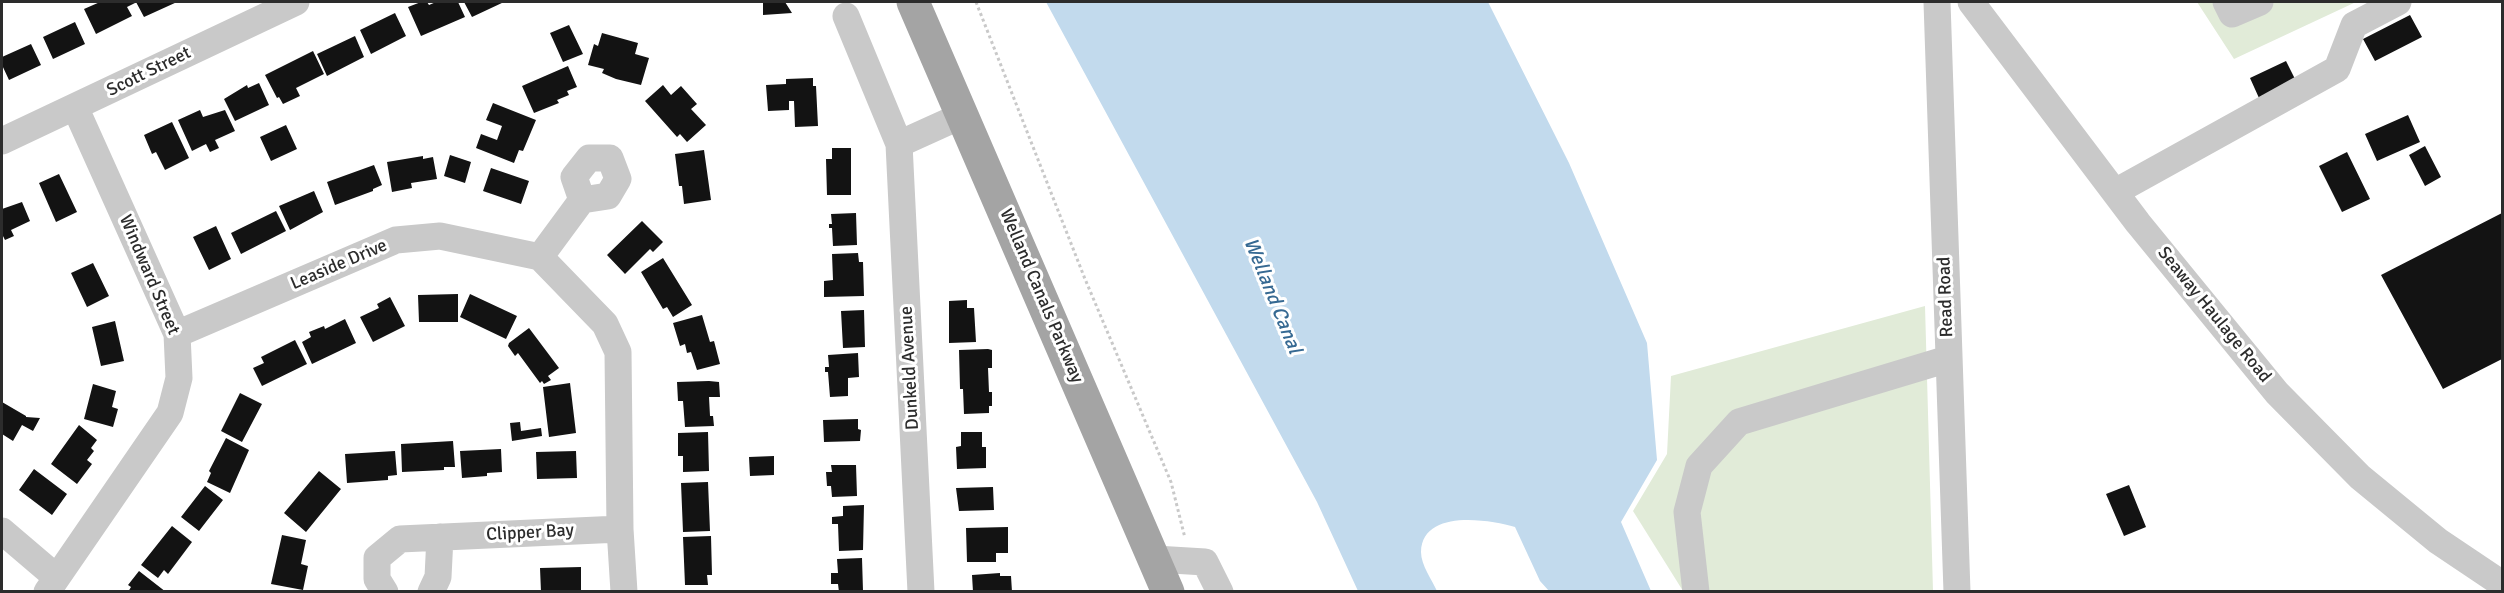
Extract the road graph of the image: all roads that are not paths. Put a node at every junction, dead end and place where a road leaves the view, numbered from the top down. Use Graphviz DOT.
graph roads {
  1 [pos="913,2"];
  2 [pos="1937,2"];
  3 [pos="1971,2"];
  4 [pos="2226,2"];
  5 [pos="2260,2"];
  6 [pos="2398,2"];
  7 [pos="291,3"];
  8 [pos="846,16"];
  9 [pos="75,107"];
  10 [pos="963,115"];
  11 [pos="2,141"];
  12 [pos="899,144"];
  13 [pos="2115,192"];
  14 [pos="582,200"];
  15 [pos="540,257"];
  16 [pos="177,334"];
  17 [pos="1948,359"];
  18 [pos="620,529"];
  19 [pos="2,531"];
  20 [pos="440,537"];
  21 [pos="1155,559"];
  22 [pos="52,584"];
  23 [pos="2502,584"];
  24 [pos="385,591"];
  25 [pos="431,591"];
  26 [pos="624,591"];
  27 [pos="921,591"];
  28 [pos="1168,591"];
  29 [pos="1220,591"];
  30 [pos="1696,591"];
  31 [pos="1957,591"];
  1 -- 10 [label="main road, Welland Canals Parkway"];
  2 -- 17 [label="street, Read Road"];
  3 -- 13 [label="street, Seaway Haulage Road"];
  4 -- 5 [label="street"];
  6 -- 13 [label="street"];
  7 -- 9 [label="street, Scott Street"];
  8 -- 12 [label="street, Dunkeld Avenue"];
  9 -- 11 [label="street, Scott Street"];
  9 -- 16 [label="street, Windward Street"];
  10 -- 12 [label="street"];
  10 -- 21 [label="main road, Welland Canals Parkway"];
  12 -- 27 [label="street, Dunkeld Avenue"];
  13 -- 23 [label="street, Seaway Haulage Road"];
  14 -- 15 [label="street"];
  15 -- 16 [label="street, Leaside Drive"];
  15 -- 18 [label="street"];
  16 -- 22 [label="street, Windward Street"];
  17 -- 30 [label="street"];
  17 -- 31 [label="street, Read Road"];
  18 -- 20 [label="street, Clipper Bay"];
  18 -- 26 [label="street"];
  19 -- 22 [label="street"];
  20 -- 24 [label="street, Clipper Bay"];
  20 -- 25 [label="street"];
  21 -- 28 [label="main road, Welland Canals Parkway"];
  21 -- 29 [label="street"];
}
